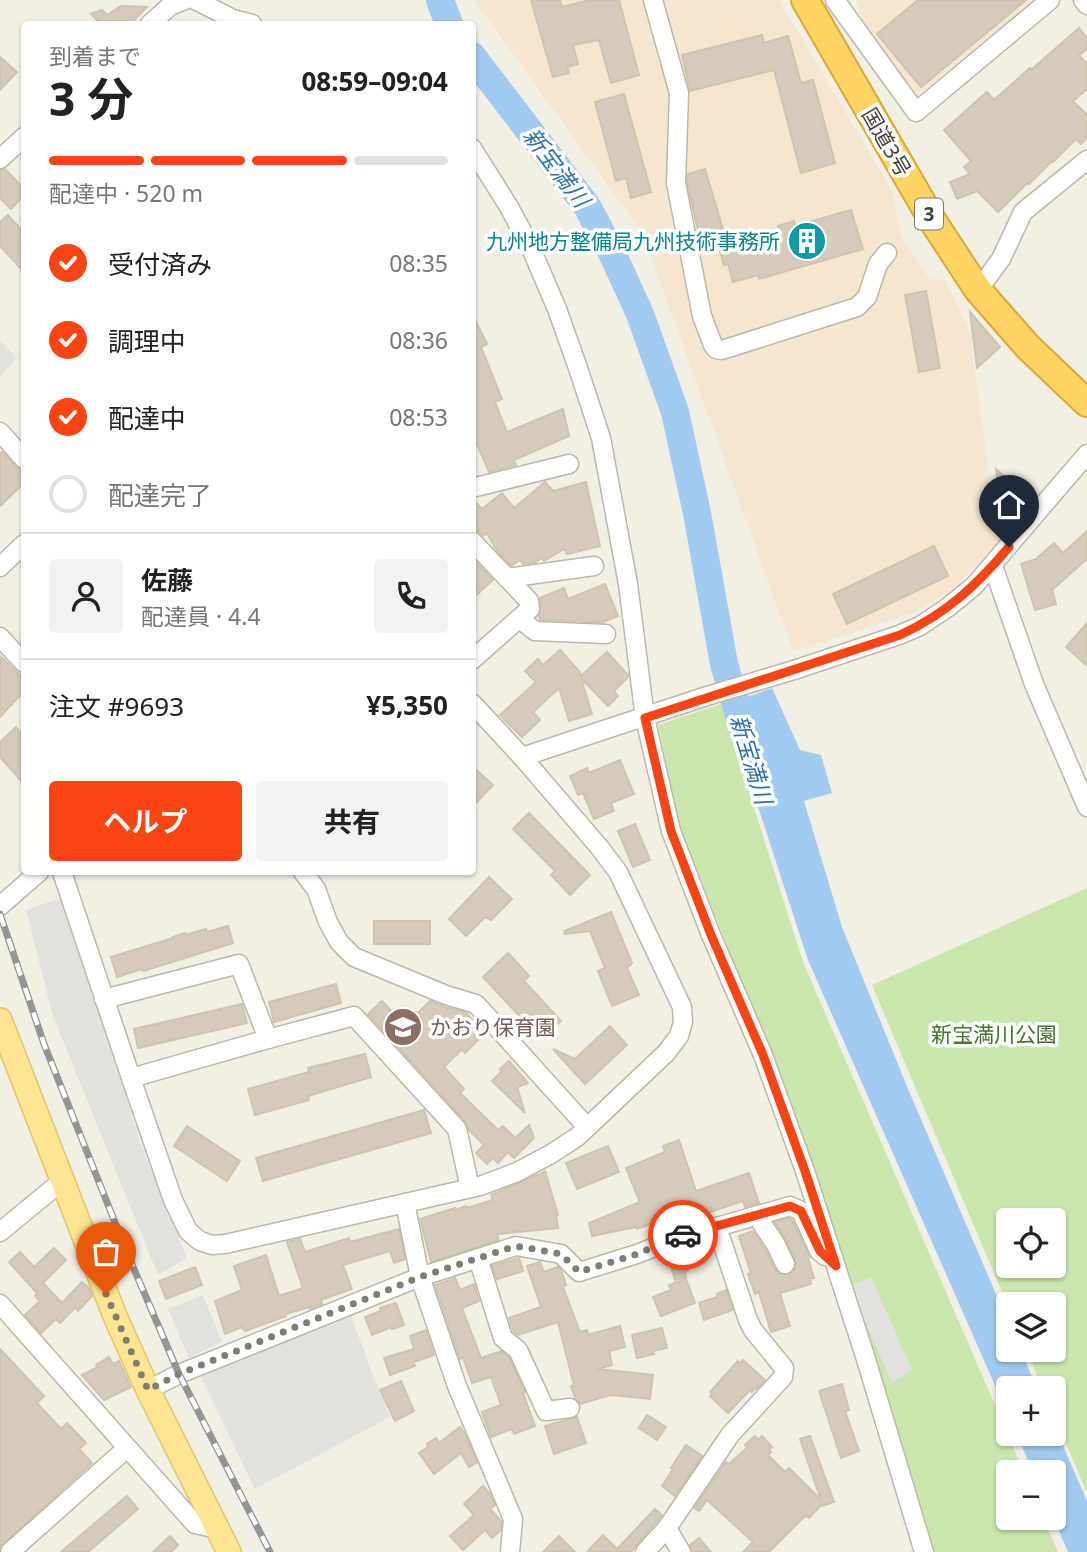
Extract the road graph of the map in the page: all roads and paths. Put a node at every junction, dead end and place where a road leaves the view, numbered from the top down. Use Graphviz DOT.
graph roads {
  1 [pos="185,0"];
  2 [pos="195,0"];
  3 [pos="653,0"];
  4 [pos="1050,0"];
  5 [pos="1083,0"];
  6 [pos="819,1"];
  7 [pos="1087,5"];
  8 [pos="153,21"];
  9 [pos="241,21"];
  10 [pos="21,140"];
  11 [pos="476,154"];
  12 [pos="0,159"];
  13 [pos="1087,160"];
  14 [pos="887,253"];
  15 [pos="978,290"];
  16 [pos="1087,403"];
  17 [pos="0,432"];
  18 [pos="1087,454"];
  19 [pos="21,456"];
  20 [pos="569,464"];
  21 [pos="476,487"];
  22 [pos="476,545"];
  23 [pos="21,547"];
  24 [pos="594,566"];
  25 [pos="993,566"];
  26 [pos="0,567"];
  27 [pos="507,578"];
  28 [pos="520,619"];
  29 [pos="606,634"];
  30 [pos="0,637"];
  31 [pos="476,657"];
  32 [pos="21,660"];
  33 [pos="476,710"];
  34 [pos="645,718"];
  35 [pos="522,757"];
  36 [pos="1087,807"];
  37 [pos="36,875"];
  38 [pos="63,875"];
  39 [pos="305,875"];
  40 [pos="0,906"];
  41 [pos="104,999"];
  42 [pos="0,1020"];
  43 [pos="268,1038"];
  44 [pos="131,1078"];
  45 [pos="587,1128"];
  46 [pos="62,1181"];
  47 [pos="470,1188"];
  48 [pos="405,1203"];
  49 [pos="758,1216"];
  50 [pos="717,1227"];
  51 [pos="0,1232"];
  52 [pos="478,1258"];
  53 [pos="785,1264"];
  54 [pos="836,1266"];
  55 [pos="420,1277"];
  56 [pos="0,1304"];
  57 [pos="148,1390"];
  58 [pos="570,1408"];
  59 [pos="127,1448"];
  60 [pos="667,1528"];
  61 [pos="218,1529"];
  62 [pos="10,1552"];
  63 [pos="229,1552"];
  64 [pos="510,1552"];
  65 [pos="645,1552"];
  66 [pos="681,1552"];
  67 [pos="924,1552"];
  1 -- 8 [label="street"];
  2 -- 9 [label="street"];
  3 -- 14 [label="street"];
  4 -- 6 [label="street"];
  5 -- 7 [label="street"];
  6 -- 15 [label="highway, 国道3号 / 3"];
  10 -- 12 [label="street"];
  11 -- 34 [label="street"];
  13 -- 15 [label="street"];
  15 -- 16 [label="highway, 国道3号 / 3"];
  17 -- 19 [label="street"];
  18 -- 25 [label="street"];
  20 -- 21 [label="street"];
  22 -- 27 [label="street"];
  23 -- 26 [label="street"];
  24 -- 27 [label="street"];
  25 -- 34 [label="street"];
  25 -- 36 [label="street"];
  27 -- 28 [label="street"];
  28 -- 29 [label="street"];
  28 -- 31 [label="street"];
  30 -- 32 [label="street"];
  33 -- 35 [label="street"];
  34 -- 35 [label="street"];
  34 -- 54 [label="street"];
  35 -- 45 [label="street"];
  37 -- 40 [label="street"];
  38 -- 41 [label="street"];
  39 -- 45 [label="street"];
  41 -- 43 [label="street"];
  41 -- 44 [label="street"];
  42 -- 46 [label="main road"];
  43 -- 44 [label="street"];
  43 -- 47 [label="street"];
  44 -- 48 [label="street"];
  45 -- 47 [label="street"];
  46 -- 51 [label="street"];
  46 -- 57 [label="main road"];
  47 -- 48 [label="street"];
  48 -- 55 [label="street"];
  49 -- 50 [label="street"];
  49 -- 53 [label="street"];
  49 -- 54 [label="street"];
  50 -- 52 [label="street"];
  50 -- 60 [label="street"];
  52 -- 55 [label="street"];
  52 -- 58 [label="street"];
  54 -- 67 [label="street"];
  55 -- 57 [label="street"];
  55 -- 64 [label="street"];
  56 -- 59 [label="street"];
  57 -- 61 [label="main road"];
  59 -- 61 [label="street"];
  59 -- 62 [label="street"];
  60 -- 65 [label="street"];
  60 -- 66 [label="street"];
  61 -- 63 [label="main road"];
}
